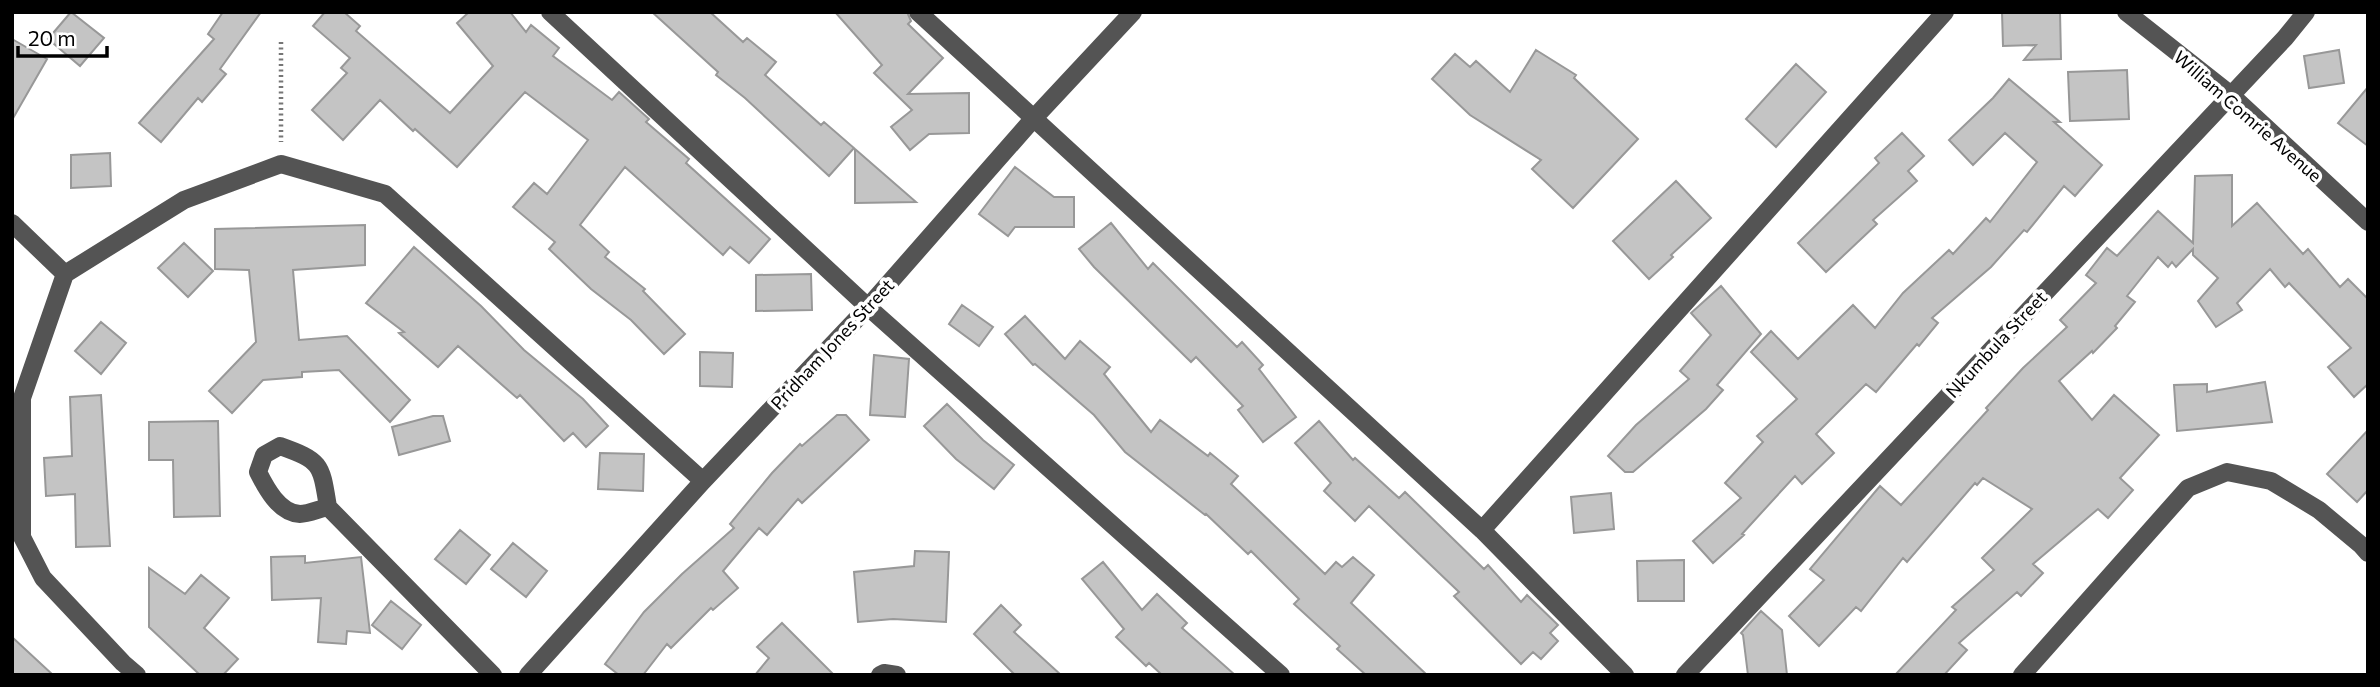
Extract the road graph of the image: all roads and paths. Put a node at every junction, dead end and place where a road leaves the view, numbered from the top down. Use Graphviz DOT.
graph roads {
  1 [pos="550,12"];
  2 [pos="918,12"];
  3 [pos="1133,12"];
  4 [pos="1945,12"];
  5 [pos="2126,12"];
  6 [pos="2306,12"];
  7 [pos="281,42"];
  8 [pos="2230,94"];
  9 [pos="1034,117"];
  10 [pos="281,164"];
  11 [pos="2368,222"];
  12 [pos="12,223"];
  13 [pos="65,274"];
  14 [pos="868,307"];
  15 [pos="703,481"];
  16 [pos="328,508"];
  17 [pos="1482,530"];
  18 [pos="2368,553"];
  19 [pos="137,675"];
  20 [pos="493,675"];
  21 [pos="528,675"];
  22 [pos="880,675"];
  23 [pos="897,675"];
  24 [pos="1281,675"];
  25 [pos="1625,675"];
  26 [pos="1685,675"];
  27 [pos="2022,675"];
  1 -- 14 [label="street"];
  2 -- 9 [label="street"];
  3 -- 9 [label="street, Pridham Jones Street"];
  4 -- 17 [label="street"];
  5 -- 8 [label="street, William Comrie Avenue"];
  6 -- 8 [label="street, Nkumbula Street"];
  7 -- 10 [label="path"];
  8 -- 11 [label="street, William Comrie Avenue"];
  8 -- 26 [label="street, Nkumbula Street"];
  9 -- 14 [label="street, Pridham Jones Street"];
  9 -- 17 [label="street"];
  10 -- 13 [label="street"];
  10 -- 15 [label="street"];
  12 -- 13 [label="street"];
  13 -- 19 [label="street"];
  14 -- 15 [label="street, Pridham Jones Street"];
  14 -- 24 [label="street"];
  15 -- 21 [label="street, Pridham Jones Street"];
  16 -- 20 [label="street"];
  17 -- 25 [label="street"];
  18 -- 27 [label="street"];
  22 -- 23 [label="street"];
}
